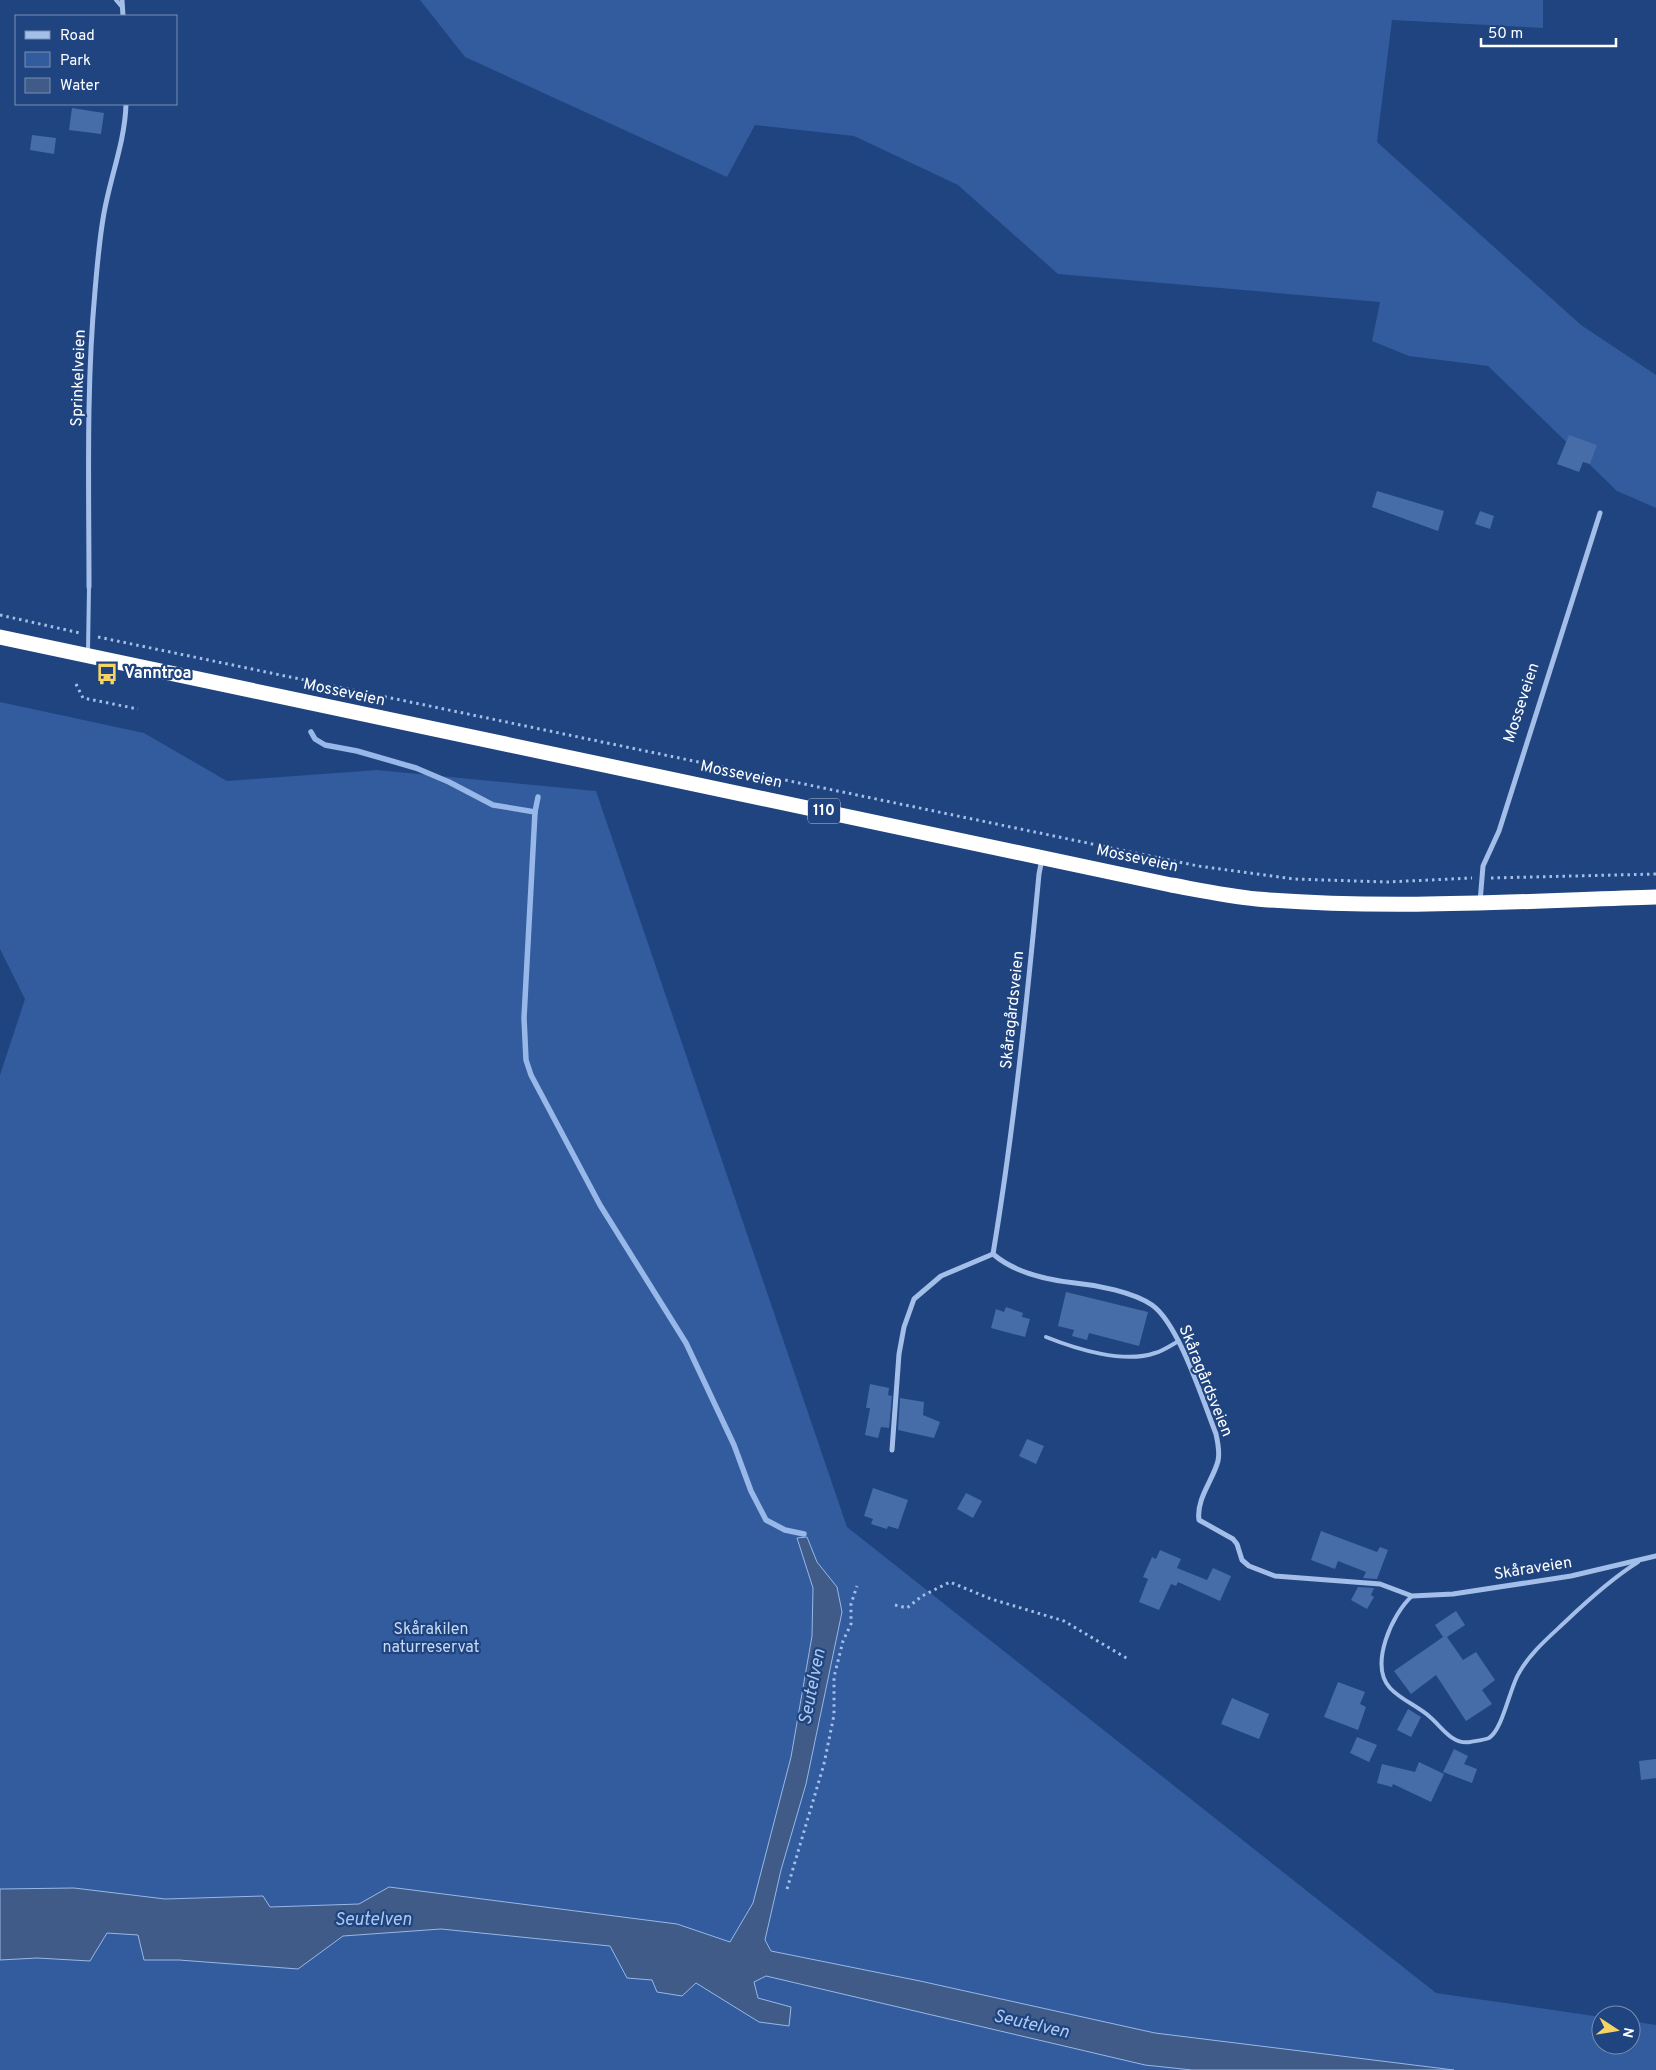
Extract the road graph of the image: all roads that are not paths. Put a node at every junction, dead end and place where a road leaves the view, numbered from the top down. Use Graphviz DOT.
graph roads {
  1 [pos="116,0"];
  2 [pos="122,0"];
  3 [pos="122,7"];
  4 [pos="123,15"];
  5 [pos="126,105"];
  6 [pos="1600,513"];
  7 [pos="89,587"];
  8 [pos="0,637"];
  9 [pos="87,656"];
  10 [pos="1042,857"];
  11 [pos="1656,897"];
  12 [pos="1480,902"];
  13 [pos="993,1254"];
  14 [pos="1046,1337"];
  15 [pos="1179,1341"];
  16 [pos="892,1450"];
  17 [pos="1656,1556"];
  18 [pos="1640,1560"];
  19 [pos="1412,1596"];
  1 -- 3 [label="lane"];
  2 -- 3 [label="street"];
  3 -- 4 [label="street"];
  5 -- 7 [label="street, Sprinkelveien"];
  6 -- 12 [label="street, Mosseveien"];
  7 -- 9 [label="lane, Sprinkelveien"];
  8 -- 9 [label="highway, Mosseveien / 110"];
  9 -- 10 [label="highway, Mosseveien / 110"];
  10 -- 12 [label="highway, Mosseveien / 110"];
  10 -- 13 [label="street, Skåragårdsveien"];
  11 -- 12 [label="highway, Mosseveien / 110"];
  13 -- 15 [label="street, Skåragårdsveien"];
  13 -- 16 [label="street"];
  14 -- 15 [label="lane"];
  15 -- 19 [label="street, Skåragårdsveien"];
  17 -- 18 [label="street, Skåraveien"];
  18 -- 19 [label="street, Skåraveien"];
  18 -- 19 [label="lane"];
}
